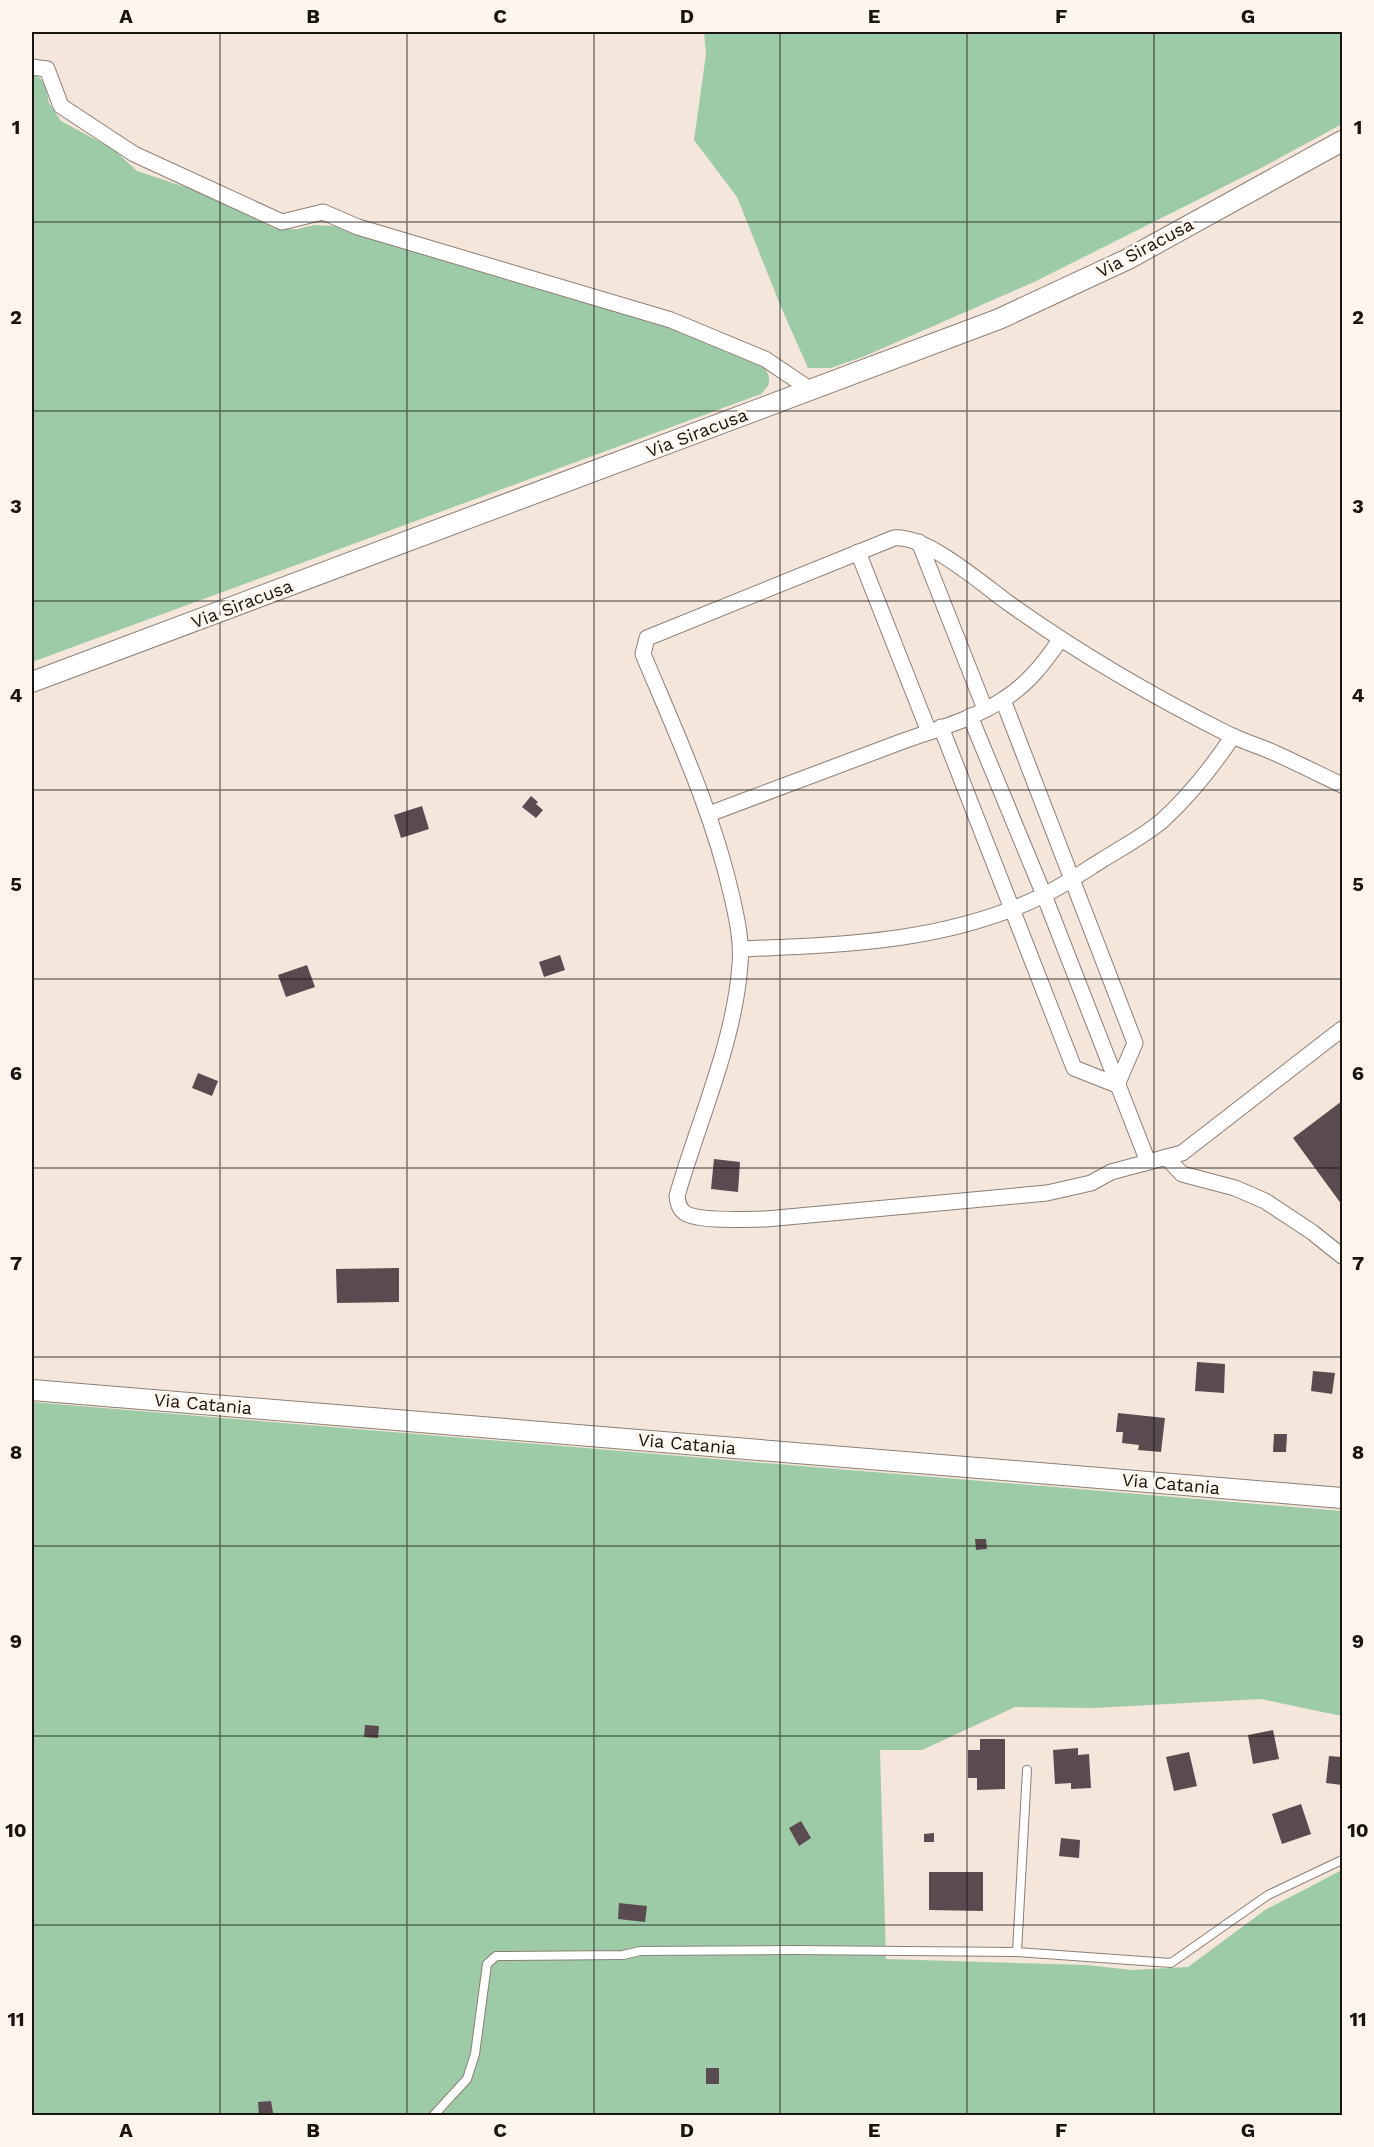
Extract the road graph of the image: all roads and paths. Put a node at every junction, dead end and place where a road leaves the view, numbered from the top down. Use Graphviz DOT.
graph roads {
  1 [pos="32,67"];
  2 [pos="1342,141"];
  3 [pos="811,390"];
  4 [pos="920,542"];
  5 [pos="858,552"];
  6 [pos="1060,640"];
  7 [pos="32,682"];
  8 [pos="1003,700"];
  9 [pos="985,709"];
  10 [pos="970,716"];
  11 [pos="935,729"];
  12 [pos="1233,736"];
  13 [pos="1342,785"];
  14 [pos="709,813"];
  15 [pos="1071,879"];
  16 [pos="1044,895"];
  17 [pos="1012,909"];
  18 [pos="741,949"];
  19 [pos="1342,1029"];
  20 [pos="1117,1084"];
  21 [pos="1166,1157"];
  22 [pos="1148,1162"];
  23 [pos="1342,1256"];
  24 [pos="32,1390"];
  25 [pos="1342,1498"];
  26 [pos="1027,1770"];
  27 [pos="1342,1860"];
  28 [pos="1017,1952"];
  29 [pos="433,2115"];
  1 -- 3 [label="street"];
  2 -- 3 [label="street, Via Siracusa"];
  3 -- 7 [label="street, Via Siracusa"];
  4 -- 5 [label="street"];
  4 -- 6 [label="street"];
  4 -- 9 [label="street"];
  5 -- 11 [label="street"];
  5 -- 14 [label="street"];
  6 -- 8 [label="street"];
  6 -- 12 [label="street"];
  8 -- 9 [label="street"];
  8 -- 15 [label="street"];
  9 -- 10 [label="street"];
  10 -- 11 [label="street"];
  10 -- 16 [label="street"];
  11 -- 14 [label="street"];
  11 -- 17 [label="street"];
  12 -- 13 [label="street"];
  12 -- 15 [label="street"];
  14 -- 18 [label="street"];
  15 -- 16 [label="street"];
  15 -- 20 [label="street"];
  16 -- 17 [label="street"];
  16 -- 20 [label="street"];
  17 -- 18 [label="street"];
  17 -- 20 [label="street"];
  18 -- 22 [label="street"];
  19 -- 21 [label="street"];
  20 -- 22 [label="street"];
  21 -- 22 [label="street"];
  21 -- 23 [label="street"];
  24 -- 25 [label="street, Via Catania"];
  26 -- 28 [label="lane"];
  27 -- 28 [label="lane"];
  28 -- 29 [label="lane"];
}
